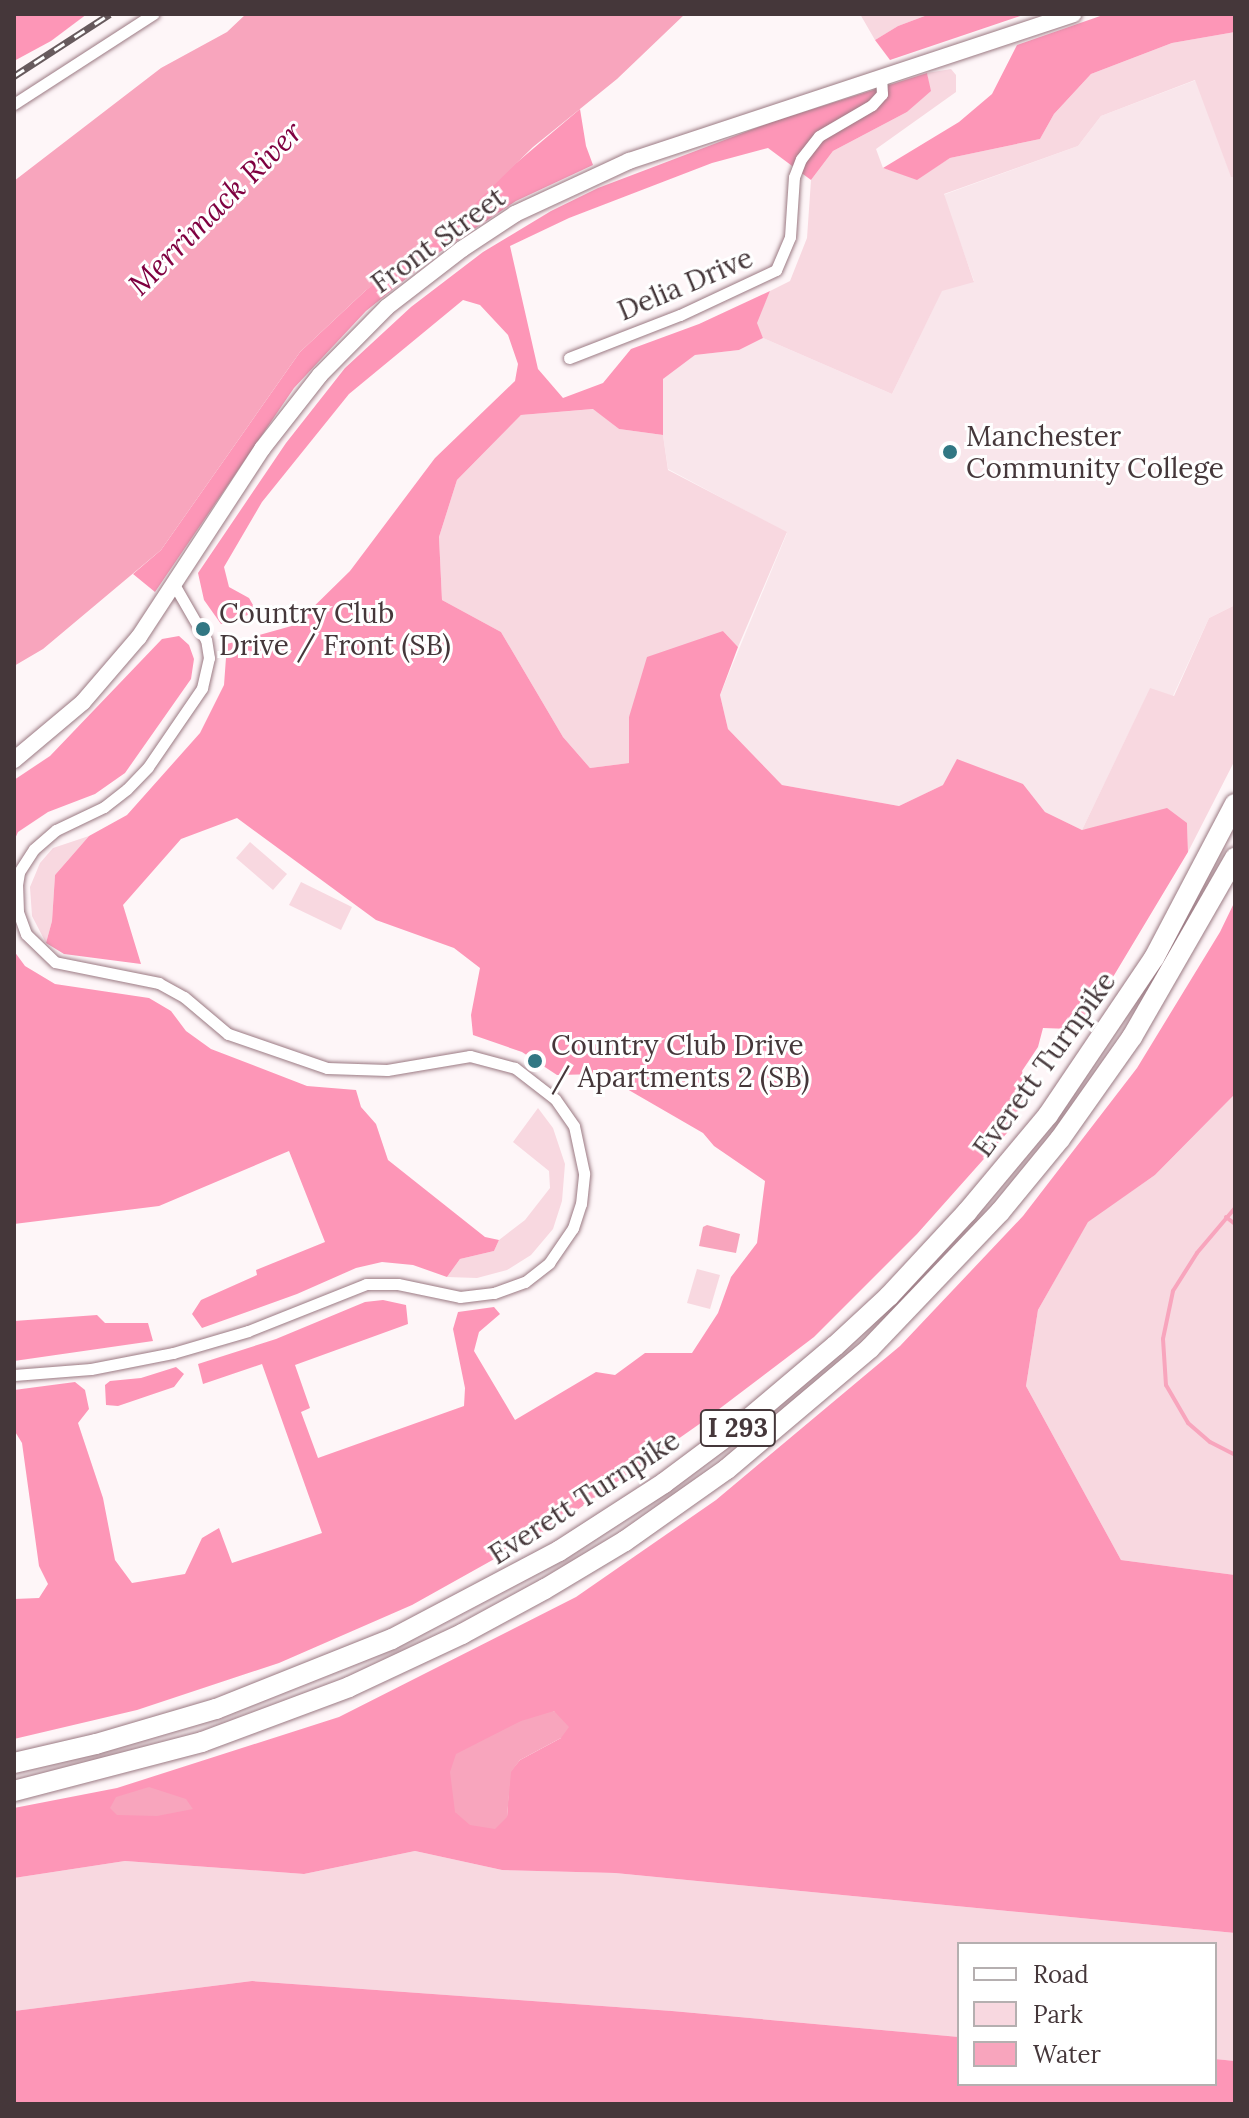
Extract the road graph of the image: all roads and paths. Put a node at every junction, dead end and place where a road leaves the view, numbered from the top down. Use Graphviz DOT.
graph roads {
  1 [pos="153,14"];
  2 [pos="1073,14"];
  3 [pos="881,77"];
  4 [pos="14,104"];
  5 [pos="569,358"];
  6 [pos="175,586"];
  7 [pos="14,760"];
  8 [pos="1235,804"];
  9 [pos="1235,858"];
  10 [pos="14,1375"];
  11 [pos="14,1763"];
  12 [pos="14,1791"];
  1 -- 4 [label="street"];
  2 -- 3 [label="main road, Front Street"];
  3 -- 5 [label="street, Delia Drive"];
  3 -- 6 [label="main road, Front Street"];
  6 -- 7 [label="main road, Front Street"];
  6 -- 10 [label="street"];
  8 -- 11 [label="highway, Everett Turnpike / I 293"];
  9 -- 12 [label="highway, Everett Turnpike / I 293"];
}
